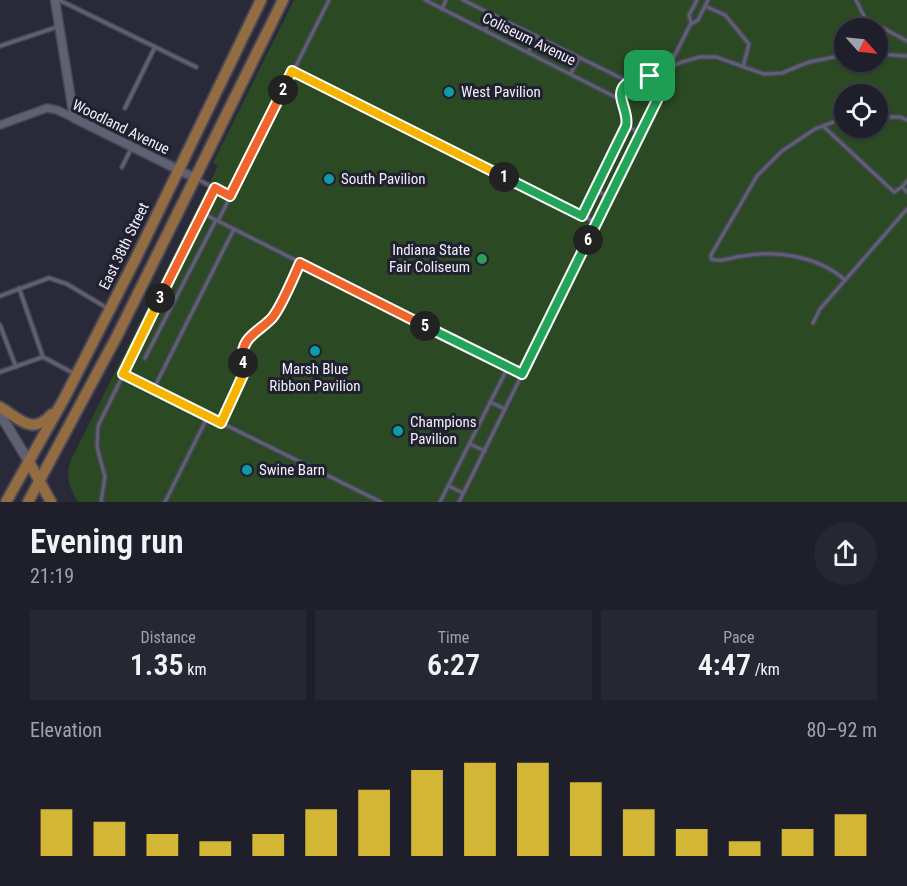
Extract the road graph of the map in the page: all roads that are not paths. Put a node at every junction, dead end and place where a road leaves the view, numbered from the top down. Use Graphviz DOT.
graph roads {
  1 [pos="57,0"];
  2 [pos="261,0"];
  3 [pos="283,0"];
  4 [pos="329,0"];
  5 [pos="425,0"];
  6 [pos="446,0"];
  7 [pos="463,0"];
  8 [pos="696,0"];
  9 [pos="708,0"];
  10 [pos="856,0"];
  11 [pos="705,6"];
  12 [pos="442,9"];
  13 [pos="493,15"];
  14 [pos="865,18"];
  15 [pos="691,23"];
  16 [pos="59,26"];
  17 [pos="485,30"];
  18 [pos="888,31"];
  19 [pos="536,36"];
  20 [pos="907,41"];
  21 [pos="0,46"];
  22 [pos="155,47"];
  23 [pos="528,52"];
  24 [pos="636,52"];
  25 [pos="676,54"];
  26 [pos="888,55"];
  27 [pos="579,57"];
  28 [pos="834,57"];
  29 [pos="907,57"];
  30 [pos="196,67"];
  31 [pos="669,67"];
  32 [pos="743,67"];
  33 [pos="292,71"];
  34 [pos="571,73"];
  35 [pos="655,74"];
  36 [pos="631,82"];
  37 [pos="663,88"];
  38 [pos="622,101"];
  39 [pos="125,108"];
  40 [pos="888,117"];
  41 [pos="74,118"];
  42 [pos="907,120"];
  43 [pos="834,122"];
  44 [pos="0,125"];
  45 [pos="626,126"];
  46 [pos="823,126"];
  47 [pos="641,133"];
  48 [pos="132,147"];
  49 [pos="122,167"];
  50 [pos="177,170"];
  51 [pos="195,178"];
  52 [pos="907,181"];
  53 [pos="902,187"];
  54 [pos="215,188"];
  55 [pos="595,190"];
  56 [pos="907,192"];
  57 [pos="230,196"];
  58 [pos="609,197"];
  59 [pos="907,209"];
  60 [pos="202,213"];
  61 [pos="582,216"];
  62 [pos="217,220"];
  63 [pos="597,223"];
  64 [pos="234,229"];
  65 [pos="300,263"];
  66 [pos="845,280"];
  67 [pos="19,288"];
  68 [pos="0,296"];
  69 [pos="110,310"];
  70 [pos="813,323"];
  71 [pos="0,325"];
  72 [pos="43,357"];
  73 [pos="145,358"];
  74 [pos="16,367"];
  75 [pos="508,367"];
  76 [pos="0,372"];
  77 [pos="123,374"];
  78 [pos="522,374"];
  79 [pos="77,375"];
  80 [pos="154,389"];
  81 [pos="65,398"];
  82 [pos="490,402"];
  83 [pos="0,407"];
  84 [pos="505,409"];
  85 [pos="0,414"];
  86 [pos="208,416"];
  87 [pos="221,423"];
  88 [pos="470,444"];
  89 [pos="485,451"];
  90 [pos="28,462"];
  91 [pos="40,480"];
  92 [pos="448,486"];
  93 [pos="464,493"];
  94 [pos="8,499"];
  95 [pos="28,502"];
  96 [pos="51,502"];
  97 [pos="100,502"];
  98 [pos="165,502"];
  99 [pos="381,502"];
  100 [pos="440,502"];
  101 [pos="459,502"];
  1 -- 16 [label="street"];
  1 -- 22 [label="lane"];
  2 -- 50 [label="main road, East 38th Street"];
  3 -- 51 [label="main road"];
  4 -- 33 [label="lane"];
  5 -- 12 [label="lane, Coliseum Avenue"];
  6 -- 12 [label="lane"];
  7 -- 13 [label="lane, Coliseum Avenue"];
  8 -- 15 [label="lane"];
  9 -- 11 [label="lane"];
  10 -- 14 [label="lane"];
  11 -- 15 [label="lane"];
  11 -- 32 [label="lane"];
  12 -- 17 [label="lane, Coliseum Avenue"];
  13 -- 17 [label="lane"];
  13 -- 19 [label="lane, Coliseum Avenue"];
  15 -- 25 [label="lane"];
  16 -- 21 [label="lane"];
  16 -- 41 [label="street"];
  17 -- 23 [label="lane, Coliseum Avenue"];
  18 -- 20 [label="lane"];
  19 -- 23 [label="lane"];
  19 -- 27 [label="lane, Coliseum Avenue"];
  22 -- 30 [label="lane"];
  22 -- 39 [label="lane"];
  23 -- 34 [label="lane, Coliseum Avenue"];
  24 -- 25 [label="lane"];
  25 -- 31 [label="lane"];
  26 -- 29 [label="lane"];
  27 -- 34 [label="lane"];
  27 -- 36 [label="lane, Coliseum Avenue"];
  28 -- 32 [label="lane"];
  31 -- 32 [label="lane"];
  31 -- 35 [label="lane"];
  31 -- 37 [label="lane"];
  33 -- 57 [label="lane"];
  33 -- 61 [label="lane"];
  34 -- 38 [label="lane, Coliseum Avenue"];
  35 -- 36 [label="lane"];
  35 -- 37 [label="lane"];
  36 -- 38 [label="lane"];
  37 -- 47 [label="lane"];
  38 -- 45 [label="lane"];
  40 -- 42 [label="lane"];
  41 -- 44 [label="street, Woodland Avenue"];
  41 -- 48 [label="street, Woodland Avenue"];
  43 -- 46 [label="lane"];
  45 -- 47 [label="lane"];
  45 -- 55 [label="lane"];
  46 -- 53 [label="lane"];
  46 -- 66 [label="lane"];
  47 -- 58 [label="lane"];
  48 -- 49 [label="lane"];
  48 -- 50 [label="street, Woodland Avenue"];
  50 -- 51 [label="street, Woodland Avenue"];
  50 -- 69 [label="main road, East 38th Street"];
  51 -- 54 [label="lane"];
  51 -- 91 [label="main road"];
  52 -- 53 [label="lane"];
  53 -- 56 [label="lane"];
  54 -- 57 [label="lane"];
  54 -- 60 [label="lane"];
  55 -- 58 [label="lane"];
  55 -- 61 [label="lane"];
  57 -- 62 [label="lane"];
  58 -- 63 [label="lane"];
  59 -- 66 [label="lane"];
  60 -- 62 [label="lane"];
  60 -- 77 [label="lane"];
  61 -- 63 [label="lane"];
  62 -- 64 [label="lane"];
  62 -- 73 [label="lane"];
  63 -- 78 [label="lane"];
  64 -- 65 [label="lane"];
  64 -- 80 [label="lane"];
  65 -- 75 [label="lane"];
  65 -- 87 [label="lane"];
  66 -- 70 [label="lane"];
  67 -- 68 [label="lane"];
  67 -- 69 [label="lane"];
  67 -- 72 [label="lane"];
  69 -- 79 [label="main road, East 38th Street"];
  71 -- 74 [label="lane"];
  72 -- 74 [label="lane"];
  72 -- 79 [label="lane"];
  74 -- 76 [label="lane"];
  75 -- 78 [label="lane"];
  75 -- 82 [label="lane"];
  77 -- 80 [label="lane"];
  77 -- 97 [label="lane"];
  78 -- 84 [label="lane"];
  79 -- 81 [label="main road, East 38th Street"];
  80 -- 86 [label="lane"];
  81 -- 83 [label="main road"];
  81 -- 90 [label="main road, East 38th Street"];
  82 -- 84 [label="lane"];
  82 -- 88 [label="lane"];
  84 -- 89 [label="lane"];
  85 -- 90 [label="main road"];
  86 -- 87 [label="lane"];
  86 -- 98 [label="lane"];
  87 -- 99 [label="lane"];
  88 -- 89 [label="lane"];
  88 -- 92 [label="lane"];
  89 -- 93 [label="lane"];
  90 -- 91 [label="main road"];
  90 -- 94 [label="main road, East 38th Street"];
  91 -- 95 [label="main road"];
  91 -- 96 [label="main road"];
  92 -- 93 [label="lane"];
  92 -- 100 [label="lane"];
  93 -- 101 [label="lane"];
}
